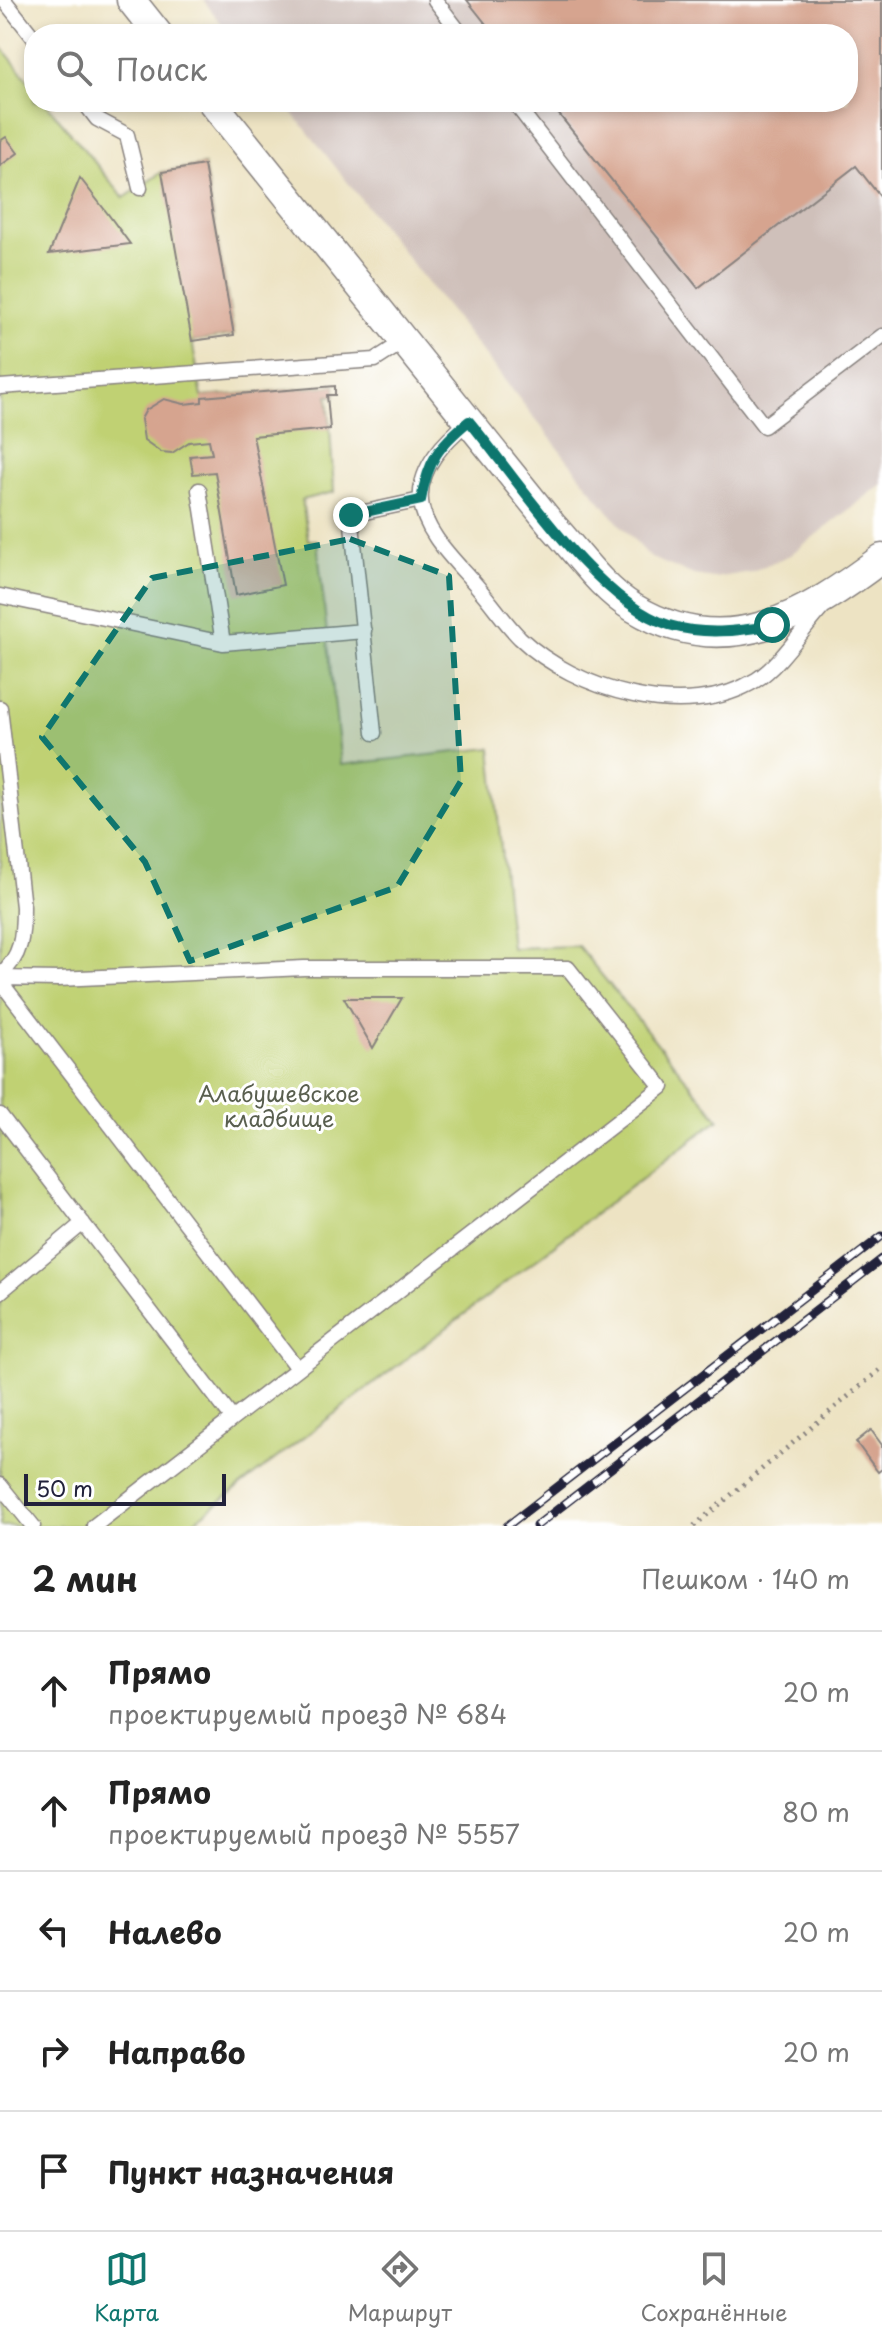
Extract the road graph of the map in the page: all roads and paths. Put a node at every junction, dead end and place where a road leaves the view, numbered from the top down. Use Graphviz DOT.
graph roads {
  1 [pos="4,0"];
  2 [pos="131,0"];
  3 [pos="435,0"];
  4 [pos="150,24"];
  5 [pos="453,24"];
  6 [pos="24,25"];
  7 [pos="92,112"];
  8 [pos="220,112"];
  9 [pos="522,112"];
  10 [pos="140,188"];
  11 [pos="882,336"];
  12 [pos="403,342"];
  13 [pos="0,387"];
  14 [pos="469,421"];
  15 [pos="199,490"];
  16 [pos="421,500"];
  17 [pos="882,558"];
  18 [pos="0,596"];
  19 [pos="832,596"];
  20 [pos="364,631"];
  21 [pos="223,643"];
  22 [pos="0,708"];
  23 [pos="374,733"];
  24 [pos="0,978"];
  25 [pos="0,1115"];
  26 [pos="83,1223"];
  27 [pos="0,1292"];
  28 [pos="297,1368"];
  29 [pos="882,1368"];
  30 [pos="232,1418"];
  31 [pos="0,1485"];
  32 [pos="33,1526"];
  33 [pos="94,1526"];
  34 [pos="694,1526"];
  1 -- 6 [label="lane"];
  2 -- 4 [label="street"];
  3 -- 5 [label="lane"];
  7 -- 10 [label="lane"];
  8 -- 12 [label="street"];
  9 -- 11 [label="lane"];
  12 -- 13 [label="lane"];
  12 -- 14 [label="street"];
  14 -- 16 [label="lane"];
  14 -- 19 [label="street"];
  15 -- 21 [label="lane"];
  16 -- 19 [label="lane"];
  16 -- 20 [label="lane"];
  17 -- 19 [label="street"];
  18 -- 21 [label="lane"];
  20 -- 21 [label="lane"];
  20 -- 23 [label="lane"];
  22 -- 24 [label="lane"];
  24 -- 28 [label="lane"];
  24 -- 28 [label="lane"];
  25 -- 26 [label="lane"];
  26 -- 27 [label="lane"];
  26 -- 30 [label="lane"];
  28 -- 30 [label="lane"];
  29 -- 34 [label="path"];
  30 -- 33 [label="lane"];
  31 -- 32 [label="lane"];
}
